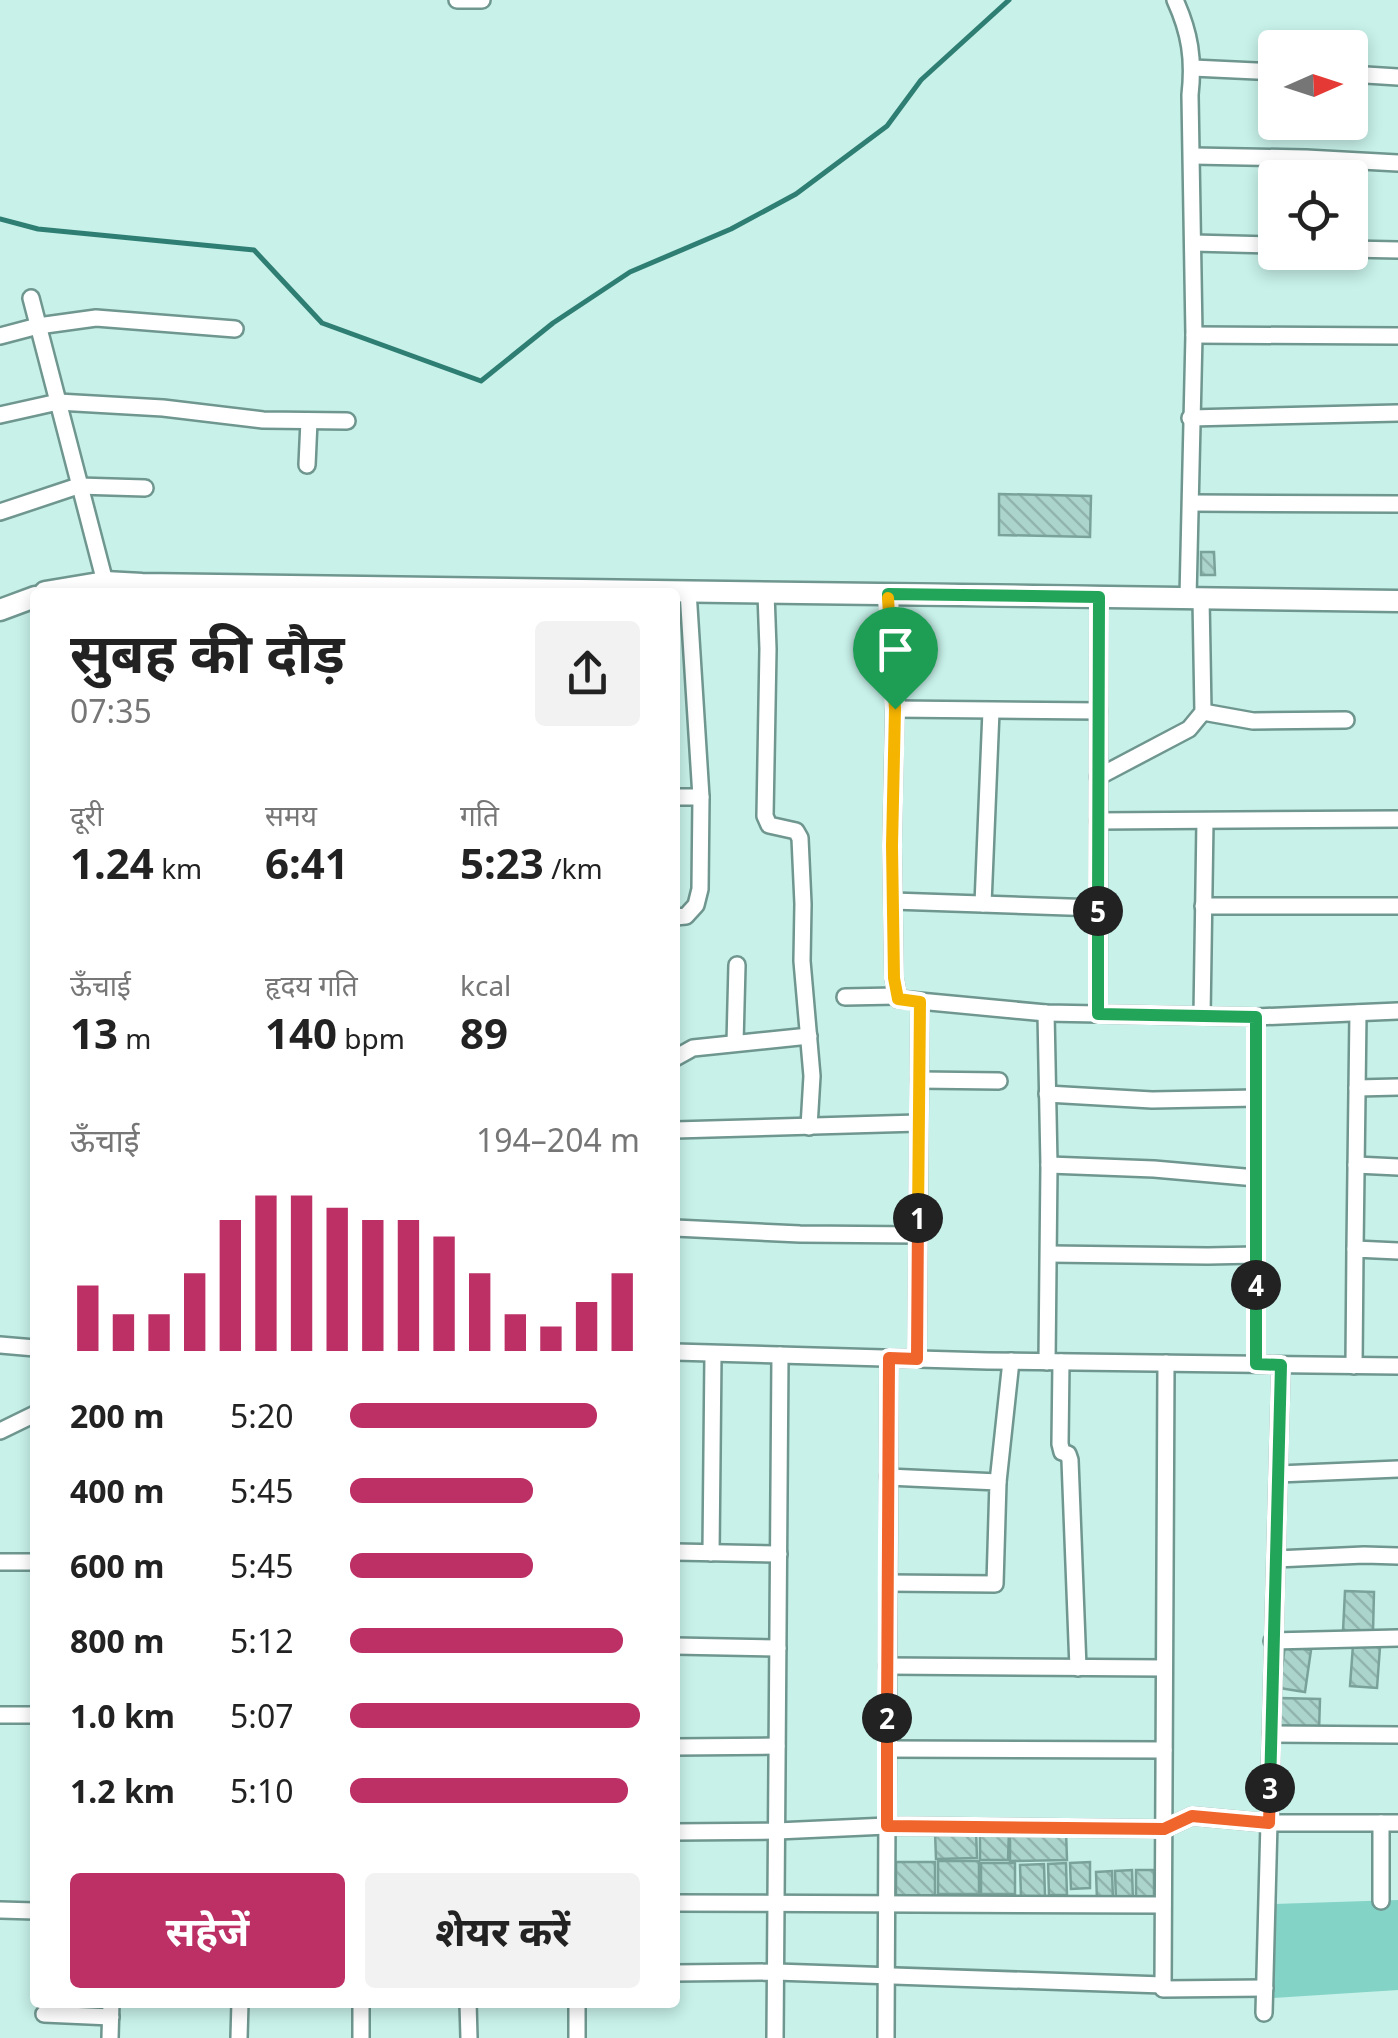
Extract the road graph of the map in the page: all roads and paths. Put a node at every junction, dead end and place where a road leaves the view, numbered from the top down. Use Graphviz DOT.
graph roads {
  1 [pos="458,0"];
  2 [pos="482,0"];
  3 [pos="1175,0"];
  4 [pos="1193,68"];
  5 [pos="1258,71"];
  6 [pos="1368,75"];
  7 [pos="1398,77"];
  8 [pos="1192,156"];
  9 [pos="1398,163"];
  10 [pos="1193,243"];
  11 [pos="1258,244"];
  12 [pos="1368,249"];
  13 [pos="1398,250"];
  14 [pos="31,298"];
  15 [pos="38,326"];
  16 [pos="235,329"];
  17 [pos="0,336"];
  18 [pos="1194,336"];
  19 [pos="1398,336"];
  20 [pos="58,402"];
  21 [pos="1398,412"];
  22 [pos="0,416"];
  23 [pos="1190,418"];
  24 [pos="309,420"];
  25 [pos="347,421"];
  26 [pos="307,465"];
  27 [pos="78,486"];
  28 [pos="145,488"];
  29 [pos="1191,504"];
  30 [pos="1398,504"];
  31 [pos="0,512"];
  32 [pos="105,582"];
  33 [pos="70,588"];
  34 [pos="316,588"];
  35 [pos="680,592"];
  36 [pos="688,592"];
  37 [pos="766,593"];
  38 [pos="888,594"];
  39 [pos="1099,597"];
  40 [pos="30,598"];
  41 [pos="1194,598"];
  42 [pos="1398,601"];
  43 [pos="0,610"];
  44 [pos="895,709"];
  45 [pos="1099,710"];
  46 [pos="991,711"];
  47 [pos="1202,712"];
  48 [pos="1346,720"];
  49 [pos="1098,777"];
  50 [pos="680,798"];
  51 [pos="701,798"];
  52 [pos="1398,820"];
  53 [pos="1098,821"];
  54 [pos="1205,821"];
  55 [pos="893,901"];
  56 [pos="983,904"];
  57 [pos="1204,906"];
  58 [pos="1398,906"];
  59 [pos="1098,908"];
  60 [pos="680,917"];
  61 [pos="736,965"];
  62 [pos="896,996"];
  63 [pos="845,997"];
  64 [pos="920,1002"];
  65 [pos="1398,1011"];
  66 [pos="1046,1012"];
  67 [pos="1358,1013"];
  68 [pos="1098,1014"];
  69 [pos="1202,1016"];
  70 [pos="1256,1017"];
  71 [pos="809,1036"];
  72 [pos="735,1043"];
  73 [pos="680,1055"];
  74 [pos="919,1080"];
  75 [pos="999,1081"];
  76 [pos="1398,1087"];
  77 [pos="1357,1088"];
  78 [pos="1047,1094"];
  79 [pos="1256,1098"];
  80 [pos="918,1123"];
  81 [pos="809,1128"];
  82 [pos="680,1130"];
  83 [pos="1049,1165"];
  84 [pos="1356,1166"];
  85 [pos="1398,1167"];
  86 [pos="1256,1178"];
  87 [pos="680,1228"];
  88 [pos="918,1235"];
  89 [pos="1356,1250"];
  90 [pos="1398,1250"];
  91 [pos="1048,1254"];
  92 [pos="1256,1255"];
  93 [pos="0,1345"];
  94 [pos="30,1348"];
  95 [pos="680,1352"];
  96 [pos="713,1354"];
  97 [pos="780,1356"];
  98 [pos="889,1358"];
  99 [pos="917,1359"];
  100 [pos="1011,1361"];
  101 [pos="1054,1362"];
  102 [pos="1166,1363"];
  103 [pos="1256,1364"];
  104 [pos="1281,1365"];
  105 [pos="1354,1366"];
  106 [pos="1398,1366"];
  107 [pos="30,1416"];
  108 [pos="0,1431"];
  109 [pos="1398,1469"];
  110 [pos="1278,1474"];
  111 [pos="888,1476"];
  112 [pos="998,1482"];
  113 [pos="680,1552"];
  114 [pos="711,1552"];
  115 [pos="779,1554"];
  116 [pos="1398,1556"];
  117 [pos="1276,1559"];
  118 [pos="0,1562"];
  119 [pos="30,1562"];
  120 [pos="888,1582"];
  121 [pos="1398,1638"];
  122 [pos="1272,1641"];
  123 [pos="680,1646"];
  124 [pos="778,1648"];
  125 [pos="888,1666"];
  126 [pos="1078,1668"];
  127 [pos="1164,1668"];
  128 [pos="0,1715"];
  129 [pos="30,1715"];
  130 [pos="1271,1734"];
  131 [pos="1398,1735"];
  132 [pos="680,1746"];
  133 [pos="778,1746"];
  134 [pos="887,1749"];
  135 [pos="1164,1750"];
  136 [pos="1269,1823"];
  137 [pos="1390,1824"];
  138 [pos="887,1826"];
  139 [pos="1164,1829"];
  140 [pos="777,1831"];
  141 [pos="680,1832"];
  142 [pos="1381,1901"];
  143 [pos="776,1902"];
  144 [pos="886,1902"];
  145 [pos="680,1903"];
  146 [pos="1163,1904"];
  147 [pos="0,1910"];
  148 [pos="30,1911"];
  149 [pos="680,1972"];
  150 [pos="776,1972"];
  151 [pos="886,1974"];
  152 [pos="1162,1985"];
  153 [pos="1265,1988"];
  154 [pos="240,2008"];
  155 [pos="362,2008"];
  156 [pos="468,2008"];
  157 [pos="577,2008"];
  158 [pos="111,2010"];
  159 [pos="1264,2013"];
  160 [pos="44,2014"];
  161 [pos="110,2038"];
  162 [pos="238,2038"];
  163 [pos="361,2038"];
  164 [pos="469,2038"];
  165 [pos="577,2038"];
  166 [pos="776,2038"];
  167 [pos="886,2038"];
  1 -- 2 [label="street"];
  3 -- 4 [label="street"];
  4 -- 5 [label="street"];
  4 -- 8 [label="street"];
  6 -- 7 [label="street"];
  8 -- 9 [label="street"];
  8 -- 10 [label="street"];
  10 -- 11 [label="street"];
  10 -- 18 [label="street"];
  12 -- 13 [label="street"];
  14 -- 15 [label="street"];
  15 -- 16 [label="street"];
  15 -- 17 [label="street"];
  15 -- 20 [label="street"];
  18 -- 19 [label="street"];
  18 -- 23 [label="street"];
  20 -- 22 [label="street"];
  20 -- 24 [label="street"];
  20 -- 27 [label="street"];
  21 -- 23 [label="street"];
  23 -- 29 [label="street"];
  24 -- 25 [label="street"];
  24 -- 26 [label="street"];
  27 -- 28 [label="street"];
  27 -- 31 [label="street"];
  27 -- 32 [label="street"];
  29 -- 30 [label="street"];
  29 -- 41 [label="street"];
  32 -- 33 [label="street"];
  32 -- 34 [label="street"];
  35 -- 36 [label="street"];
  36 -- 37 [label="street"];
  36 -- 51 [label="street"];
  37 -- 38 [label="street"];
  37 -- 71 [label="street"];
  38 -- 39 [label="street"];
  38 -- 44 [label="street"];
  39 -- 41 [label="street"];
  39 -- 45 [label="street"];
  40 -- 43 [label="street"];
  41 -- 42 [label="street"];
  41 -- 47 [label="street"];
  44 -- 46 [label="street"];
  44 -- 55 [label="street"];
  45 -- 46 [label="street"];
  45 -- 49 [label="street"];
  46 -- 56 [label="street"];
  47 -- 48 [label="street"];
  47 -- 49 [label="street"];
  49 -- 53 [label="street"];
  50 -- 51 [label="street"];
  51 -- 60 [label="street"];
  52 -- 54 [label="street"];
  53 -- 54 [label="street"];
  53 -- 59 [label="street"];
  54 -- 57 [label="street"];
  55 -- 56 [label="street"];
  55 -- 62 [label="street"];
  56 -- 59 [label="street"];
  57 -- 58 [label="street"];
  57 -- 69 [label="street"];
  59 -- 68 [label="street"];
  61 -- 72 [label="street"];
  62 -- 63 [label="street"];
  62 -- 64 [label="street"];
  64 -- 66 [label="street"];
  64 -- 74 [label="street"];
  65 -- 67 [label="street"];
  66 -- 68 [label="street"];
  66 -- 78 [label="street"];
  67 -- 70 [label="street"];
  67 -- 77 [label="street"];
  68 -- 69 [label="street"];
  69 -- 70 [label="street"];
  70 -- 79 [label="street"];
  71 -- 72 [label="street"];
  71 -- 81 [label="street"];
  72 -- 73 [label="street"];
  74 -- 75 [label="street"];
  74 -- 80 [label="street"];
  76 -- 77 [label="street"];
  77 -- 84 [label="street"];
  78 -- 79 [label="street"];
  78 -- 83 [label="street"];
  79 -- 86 [label="street"];
  80 -- 81 [label="street"];
  80 -- 88 [label="street"];
  81 -- 82 [label="street"];
  83 -- 86 [label="street"];
  83 -- 91 [label="street"];
  84 -- 85 [label="street"];
  84 -- 89 [label="street"];
  86 -- 92 [label="street"];
  87 -- 88 [label="street"];
  88 -- 99 [label="street"];
  89 -- 90 [label="street"];
  89 -- 105 [label="street"];
  91 -- 92 [label="street"];
  91 -- 101 [label="street"];
  92 -- 103 [label="street"];
  93 -- 94 [label="street"];
  95 -- 96 [label="street"];
  96 -- 97 [label="street"];
  96 -- 114 [label="street"];
  97 -- 98 [label="street"];
  97 -- 115 [label="street"];
  98 -- 99 [label="street"];
  98 -- 111 [label="street"];
  99 -- 100 [label="street"];
  100 -- 101 [label="street"];
  100 -- 112 [label="street"];
  101 -- 102 [label="street"];
  101 -- 126 [label="street"];
  102 -- 103 [label="street"];
  102 -- 127 [label="street"];
  103 -- 104 [label="street"];
  104 -- 105 [label="street"];
  104 -- 110 [label="street"];
  105 -- 106 [label="street"];
  107 -- 108 [label="street"];
  109 -- 110 [label="street"];
  110 -- 117 [label="street"];
  111 -- 112 [label="street"];
  111 -- 120 [label="street"];
  112 -- 120 [label="street"];
  113 -- 114 [label="street"];
  114 -- 115 [label="street"];
  115 -- 124 [label="street"];
  116 -- 117 [label="street"];
  117 -- 122 [label="street"];
  118 -- 119 [label="street"];
  120 -- 125 [label="street"];
  121 -- 122 [label="street"];
  122 -- 130 [label="street"];
  123 -- 124 [label="street"];
  124 -- 133 [label="street"];
  125 -- 126 [label="street"];
  125 -- 134 [label="street"];
  126 -- 127 [label="street"];
  127 -- 135 [label="street"];
  128 -- 129 [label="street"];
  130 -- 131 [label="street"];
  130 -- 136 [label="street"];
  132 -- 133 [label="street"];
  133 -- 140 [label="street"];
  134 -- 135 [label="street"];
  134 -- 138 [label="street"];
  135 -- 139 [label="street"];
  136 -- 137 [label="street"];
  136 -- 139 [label="street"];
  136 -- 153 [label="street"];
  137 -- 142 [label="street"];
  138 -- 139 [label="street"];
  138 -- 140 [label="street"];
  138 -- 144 [label="street"];
  139 -- 146 [label="street"];
  140 -- 141 [label="street"];
  140 -- 143 [label="street"];
  143 -- 144 [label="street"];
  143 -- 145 [label="street"];
  143 -- 150 [label="street"];
  144 -- 146 [label="street"];
  144 -- 151 [label="street"];
  146 -- 152 [label="street"];
  147 -- 148 [label="street"];
  149 -- 150 [label="street"];
  150 -- 151 [label="street"];
  150 -- 166 [label="street"];
  151 -- 152 [label="street"];
  151 -- 167 [label="street"];
  152 -- 153 [label="street"];
  153 -- 159 [label="street"];
  154 -- 162 [label="street"];
  155 -- 163 [label="street"];
  156 -- 164 [label="street"];
  157 -- 165 [label="street"];
  158 -- 160 [label="street"];
  158 -- 161 [label="street"];
}
